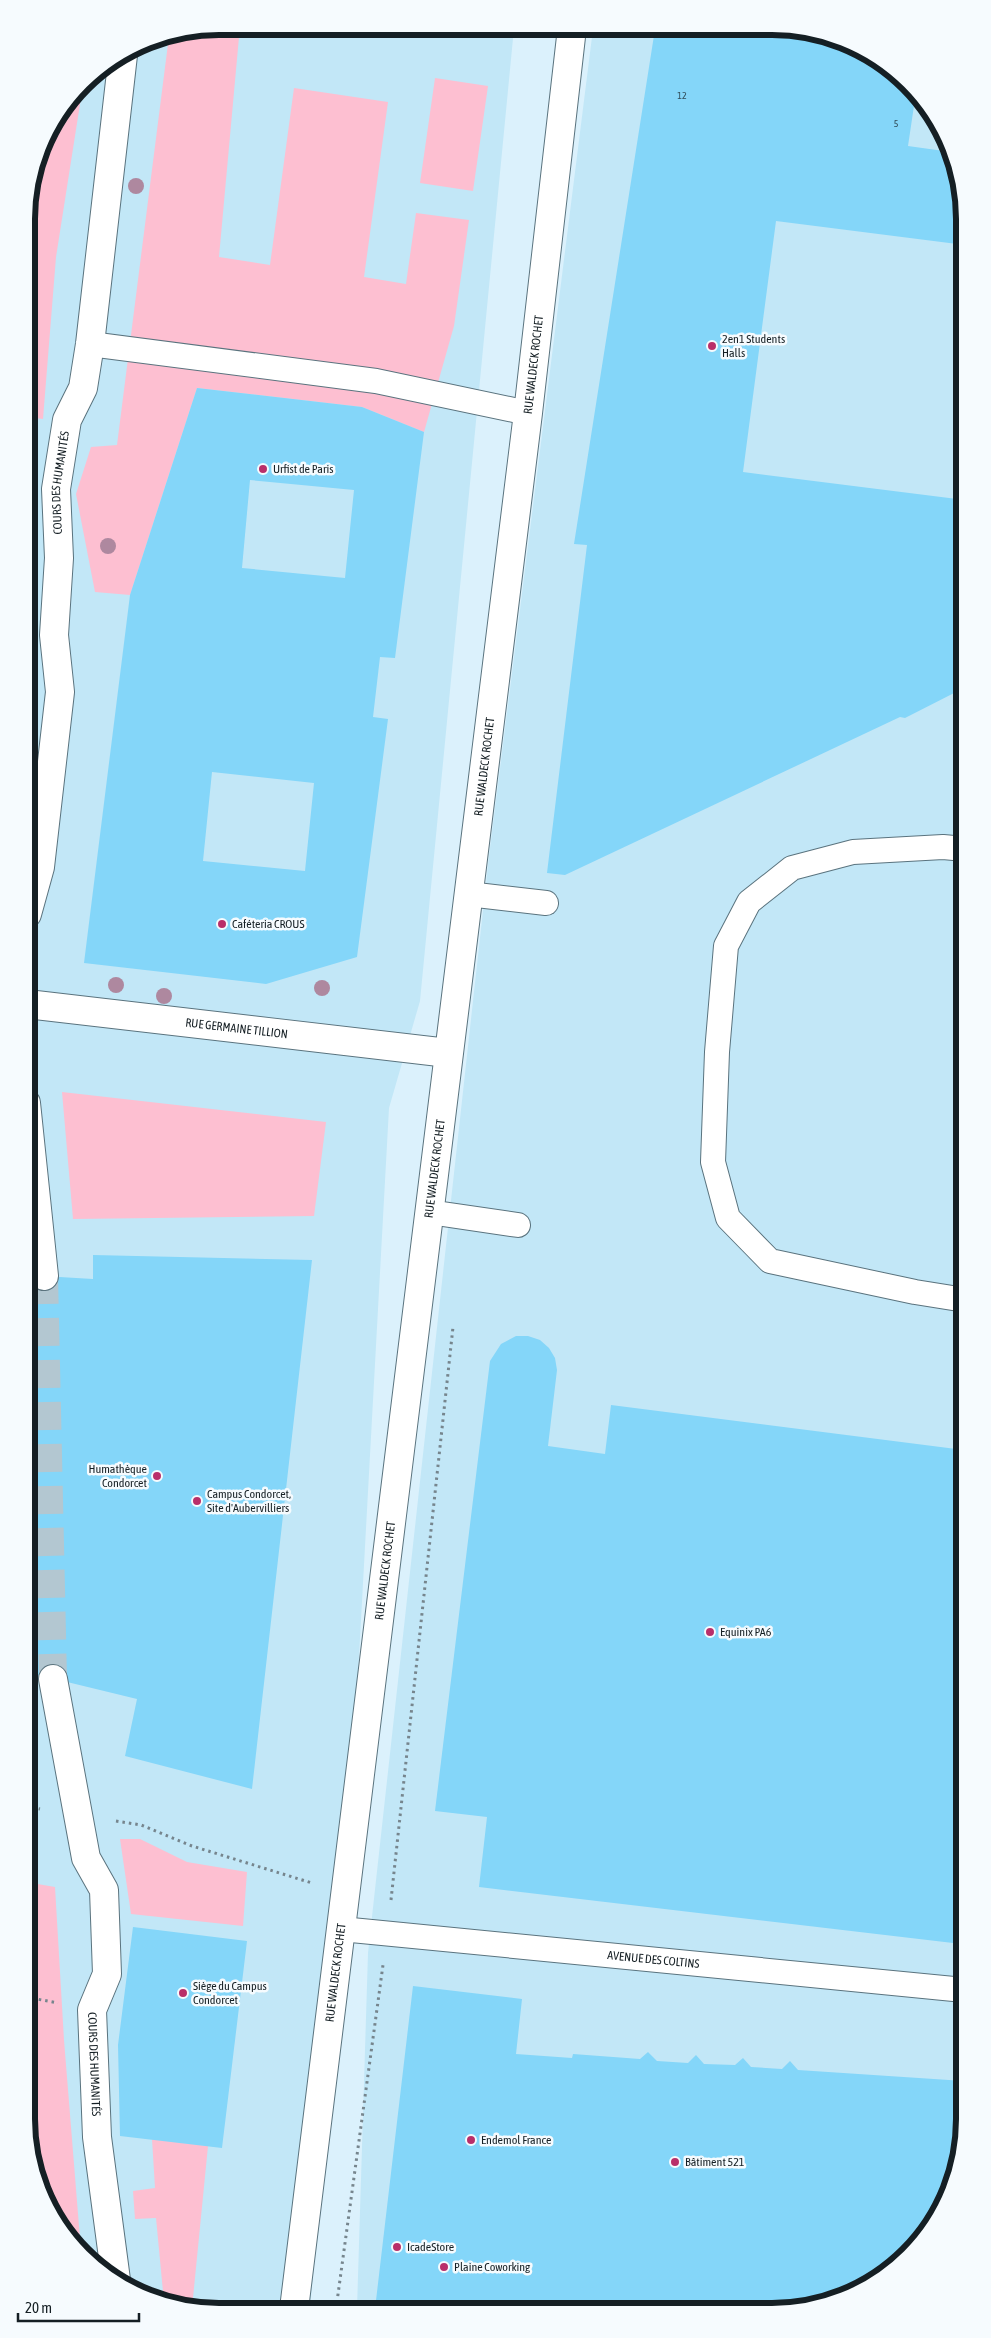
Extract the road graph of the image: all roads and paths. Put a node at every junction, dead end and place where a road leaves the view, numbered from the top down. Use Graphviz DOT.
graph roads {
  1 [pos="571,35"];
  2 [pos="122,63"];
  3 [pos="90,344"];
  4 [pos="528,413"];
  5 [pos="956,848"];
  6 [pos="35,884"];
  7 [pos="468,894"];
  8 [pos="546,903"];
  9 [pos="35,1005"];
  10 [pos="448,1052"];
  11 [pos="35,1190"];
  12 [pos="429,1212"];
  13 [pos="518,1225"];
  14 [pos="44,1276"];
  15 [pos="956,1299"];
  16 [pos="454,1317"];
  17 [pos="53,1679"];
  18 [pos="35,1808"];
  19 [pos="79,1816"];
  20 [pos="346,1894"];
  21 [pos="341,1929"];
  22 [pos="388,1933"];
  23 [pos="956,1989"];
  24 [pos="115,2270"];
  25 [pos="295,2303"];
  26 [pos="337,2303"];
  1 -- 4 [label="street, RUE WALDECK ROCHET"];
  2 -- 3 [label="street, COURS DES HUMANITÉS"];
  3 -- 4 [label="lane"];
  3 -- 6 [label="street, COURS DES HUMANITÉS"];
  4 -- 7 [label="street, RUE WALDECK ROCHET"];
  5 -- 15 [label="lane"];
  7 -- 8 [label="lane"];
  7 -- 10 [label="street, RUE WALDECK ROCHET"];
  9 -- 10 [label="street, RUE GERMAINE TILLION"];
  10 -- 12 [label="street, RUE WALDECK ROCHET"];
  11 -- 14 [label="street"];
  12 -- 13 [label="lane"];
  12 -- 20 [label="street, RUE WALDECK ROCHET"];
  16 -- 22 [label="path"];
  17 -- 19 [label="street, COURS DES HUMANITÉS"];
  18 -- 19 [label="path"];
  19 -- 20 [label="path"];
  19 -- 24 [label="street, COURS DES HUMANITÉS"];
  20 -- 21 [label="street, RUE WALDECK ROCHET"];
  21 -- 22 [label="lane, AVENUE DES COLTINS"];
  21 -- 25 [label="street, RUE WALDECK ROCHET"];
  22 -- 23 [label="lane, AVENUE DES COLTINS"];
  22 -- 26 [label="path"];
}
